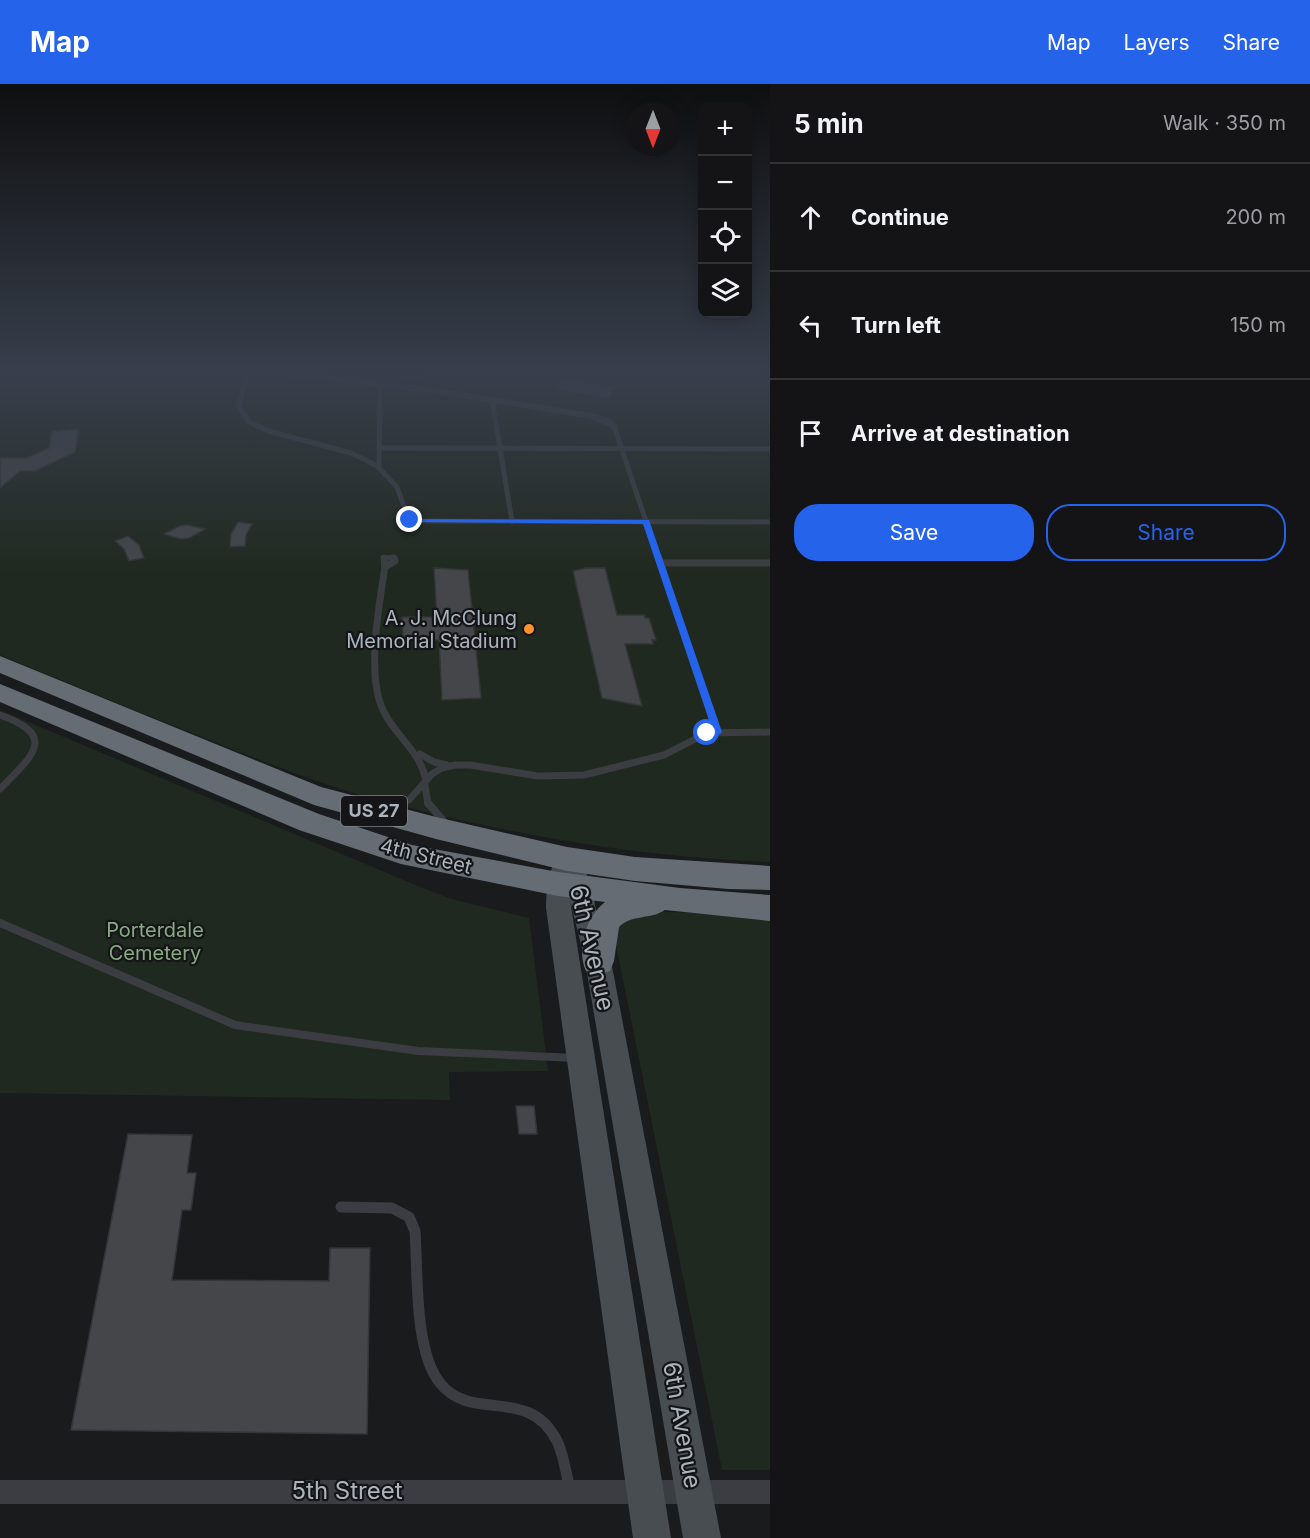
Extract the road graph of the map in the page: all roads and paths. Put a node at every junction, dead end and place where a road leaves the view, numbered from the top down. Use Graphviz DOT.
graph roads {
  1 [pos="303,440"];
  2 [pos="379,440"];
  3 [pos="499,440"];
  4 [pos="618,440"];
  5 [pos="379,448"];
  6 [pos="500,448"];
  7 [pos="621,448"];
  8 [pos="770,448"];
  9 [pos="379,467"];
  10 [pos="512,522"];
  11 [pos="646,522"];
  12 [pos="770,522"];
  13 [pos="660,563"];
  14 [pos="770,563"];
  15 [pos="385,567"];
  16 [pos="0,664"];
  17 [pos="0,692"];
  18 [pos="0,715"];
  19 [pos="717,732"];
  20 [pos="770,732"];
  21 [pos="417,752"];
  22 [pos="454,765"];
  23 [pos="425,782"];
  24 [pos="0,789"];
  25 [pos="360,807"];
  26 [pos="459,833"];
  27 [pos="569,877"];
  28 [pos="770,878"];
  29 [pos="680,900"];
  30 [pos="770,908"];
  31 [pos="0,923"];
  32 [pos="598,961"];
  33 [pos="581,1058"];
  34 [pos="341,1206"];
  35 [pos="570,1491"];
  36 [pos="645,1491"];
  37 [pos="694,1491"];
  38 [pos="0,1492"];
  39 [pos="770,1492"];
  40 [pos="652,1538"];
  41 [pos="702,1538"];
  1 -- 9 [label="lane"];
  2 -- 5 [label="lane"];
  3 -- 6 [label="lane"];
  4 -- 7 [label="lane"];
  5 -- 6 [label="lane"];
  5 -- 9 [label="lane"];
  6 -- 7 [label="lane"];
  6 -- 10 [label="lane"];
  7 -- 8 [label="lane"];
  7 -- 11 [label="lane"];
  9 -- 10 [label="lane"];
  10 -- 11 [label="lane"];
  11 -- 12 [label="lane"];
  11 -- 13 [label="lane"];
  13 -- 14 [label="lane"];
  13 -- 19 [label="lane"];
  15 -- 21 [label="lane"];
  16 -- 25 [label="highway, 4th Street / US 27"];
  17 -- 27 [label="highway, 4th Street / US 27"];
  18 -- 24 [label="lane"];
  19 -- 20 [label="lane"];
  19 -- 22 [label="lane"];
  21 -- 22 [label="lane"];
  21 -- 23 [label="lane"];
  22 -- 23 [label="lane"];
  23 -- 25 [label="lane"];
  23 -- 26 [label="lane"];
  25 -- 26 [label="highway, 4th Street / US 27"];
  26 -- 27 [label="highway, 4th Street / US 27"];
  27 -- 28 [label="highway, 4th Street / US 27"];
  27 -- 29 [label="highway, 4th Street / US 27"];
  27 -- 32 [label="main road, 6th Avenue"];
  27 -- 33 [label="main road, 6th Avenue"];
  29 -- 30 [label="highway, 4th Street / US 27"];
  29 -- 32 [label="highway"];
  31 -- 33 [label="lane"];
  32 -- 37 [label="main road, 6th Avenue"];
  33 -- 36 [label="main road, 6th Avenue"];
  34 -- 35 [label="lane"];
  35 -- 36 [label="street, 5th Street"];
  35 -- 38 [label="street, 5th Street"];
  36 -- 37 [label="street, 5th Street"];
  36 -- 40 [label="main road, 6th Avenue"];
  37 -- 39 [label="street, 5th Street"];
  37 -- 41 [label="main road, 6th Avenue"];
}
